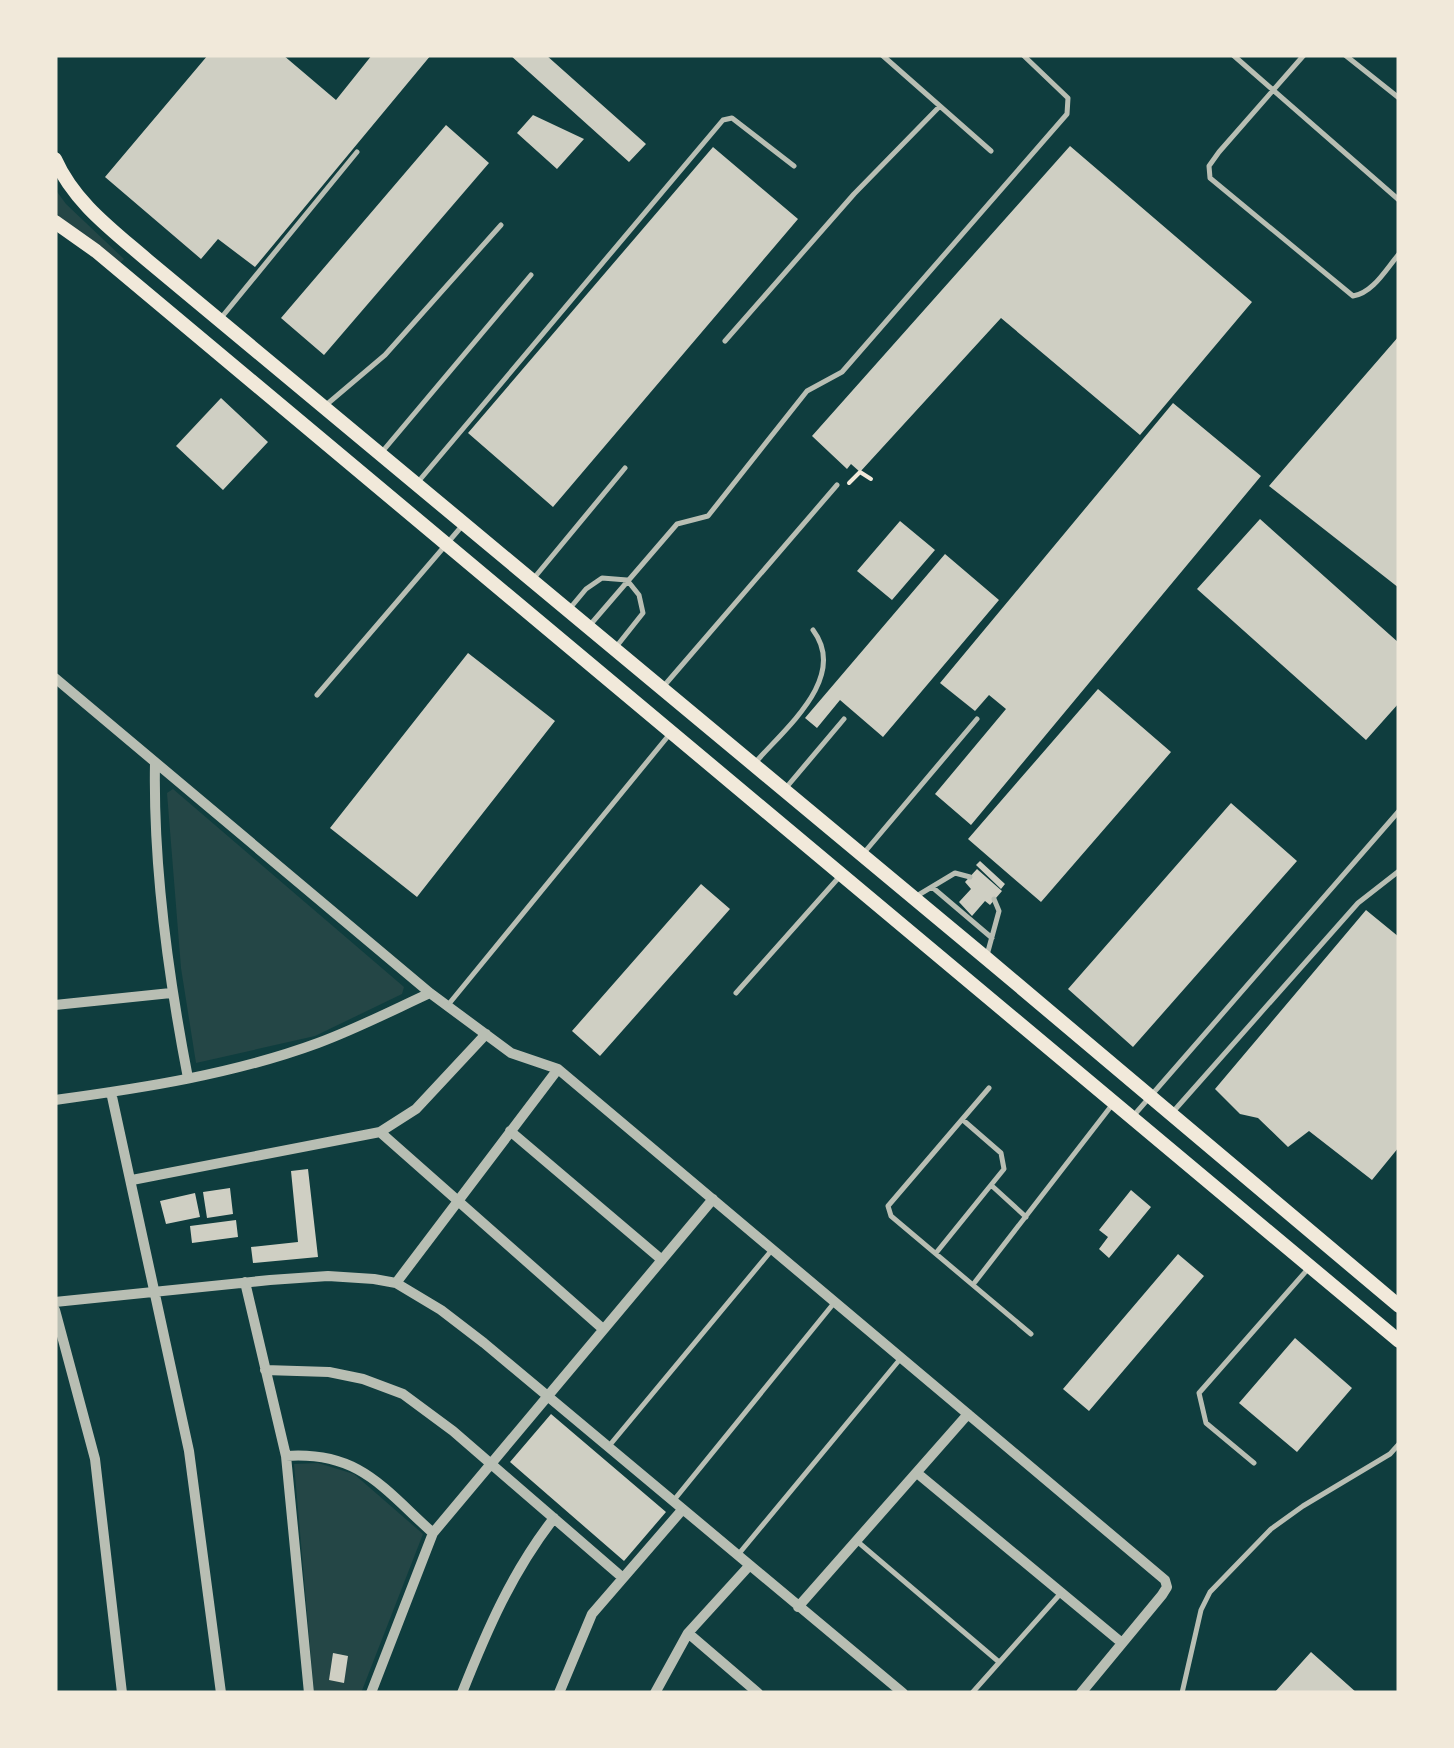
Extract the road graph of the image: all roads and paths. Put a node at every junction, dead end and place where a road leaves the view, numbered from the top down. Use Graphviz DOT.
graph roads {
  1 [pos="882,55"];
  2 [pos="1023,55"];
  3 [pos="1233,55"];
  4 [pos="1304,55"];
  5 [pos="1345,55"];
  6 [pos="1272,90"];
  7 [pos="1399,98"];
  8 [pos="940,106"];
  9 [pos="357,152"];
  10 [pos="991,152"];
  11 [pos="55,158"];
  12 [pos="794,166"];
  13 [pos="1399,200"];
  14 [pos="55,222"];
  15 [pos="500,226"];
  16 [pos="1399,254"];
  17 [pos="146,260"];
  18 [pos="531,275"];
  19 [pos="130,280"];
  20 [pos="219,320"];
  21 [pos="725,341"];
  22 [pos="258,352"];
  23 [pos="241,372"];
  24 [pos="324,407"];
  25 [pos="380,455"];
  26 [pos="625,468"];
  27 [pos="398,469"];
  28 [pos="871,479"];
  29 [pos="416,484"];
  30 [pos="837,485"];
  31 [pos="380,489"];
  32 [pos="464,524"];
  33 [pos="446,545"];
  34 [pos="627,580"];
  35 [pos="532,581"];
  36 [pos="568,610"];
  37 [pos="588,628"];
  38 [pos="814,630"];
  39 [pos="614,649"];
  40 [pos="55,678"];
  41 [pos="662,689"];
  42 [pos="317,695"];
  43 [pos="844,719"];
  44 [pos="977,719"];
  45 [pos="671,732"];
  46 [pos="155,762"];
  47 [pos="754,765"];
  48 [pos="784,790"];
  49 [pos="1399,811"];
  50 [pos="862,855"];
  51 [pos="1399,871"];
  52 [pos="841,875"];
  53 [pos="970,877"];
  54 [pos="932,887"];
  55 [pos="914,897"];
  56 [pos="994,899"];
  57 [pos="992,938"];
  58 [pos="986,958"];
  59 [pos="171,993"];
  60 [pos="430,993"];
  61 [pos="736,993"];
  62 [pos="55,1005"];
  63 [pos="448,1005"];
  64 [pos="486,1034"];
  65 [pos="558,1070"];
  66 [pos="188,1078"];
  67 [pos="989,1088"];
  68 [pos="111,1092"];
  69 [pos="1150,1098"];
  70 [pos="55,1100"];
  71 [pos="1114,1103"];
  72 [pos="1170,1115"];
  73 [pos="1132,1118"];
  74 [pos="962,1119"];
  75 [pos="380,1132"];
  76 [pos="510,1132"];
  77 [pos="132,1180"];
  78 [pos="991,1185"];
  79 [pos="713,1199"];
  80 [pos="457,1200"];
  81 [pos="1026,1217"];
  82 [pos="773,1249"];
  83 [pos="936,1253"];
  84 [pos="662,1260"];
  85 [pos="1342,1260"];
  86 [pos="1309,1268"];
  87 [pos="1325,1280"];
  88 [pos="246,1282"];
  89 [pos="396,1283"];
  90 [pos="974,1283"];
  91 [pos="155,1292"];
  92 [pos="836,1301"];
  93 [pos="55,1302"];
  94 [pos="1399,1306"];
  95 [pos="55,1310"];
  96 [pos="602,1329"];
  97 [pos="1031,1334"];
  98 [pos="1399,1342"];
  99 [pos="901,1358"];
  100 [pos="265,1370"];
  101 [pos="546,1396"];
  102 [pos="968,1414"];
  103 [pos="1399,1444"];
  104 [pos="608,1447"];
  105 [pos="286,1456"];
  106 [pos="491,1463"];
  107 [pos="1254,1463"];
  108 [pos="917,1474"];
  109 [pos="677,1506"];
  110 [pos="554,1518"];
  111 [pos="433,1533"];
  112 [pos="856,1540"];
  113 [pos="737,1557"];
  114 [pos="749,1566"];
  115 [pos="623,1578"];
  116 [pos="1061,1593"];
  117 [pos="798,1607"];
  118 [pos="688,1634"];
  119 [pos="1122,1644"];
  120 [pos="999,1662"];
  121 [pos="122,1693"];
  122 [pos="221,1693"];
  123 [pos="309,1693"];
  124 [pos="371,1693"];
  125 [pos="462,1693"];
  126 [pos="559,1693"];
  127 [pos="656,1693"];
  128 [pos="758,1693"];
  129 [pos="903,1693"];
  130 [pos="972,1693"];
  131 [pos="1080,1693"];
  132 [pos="1182,1693"];
  1 -- 8 [label="lane"];
  2 -- 34 [label="lane"];
  3 -- 6 [label="lane"];
  4 -- 6 [label="lane"];
  5 -- 7 [label="lane"];
  6 -- 13 [label="lane"];
  6 -- 16 [label="lane"];
  8 -- 10 [label="lane"];
  8 -- 21 [label="lane"];
  9 -- 20 [label="lane"];
  11 -- 17 [label="main road"];
  12 -- 29 [label="lane"];
  14 -- 19 [label="main road"];
  15 -- 24 [label="lane"];
  17 -- 19 [label="main road"];
  17 -- 20 [label="main road"];
  18 -- 25 [label="lane"];
  19 -- 23 [label="main road"];
  20 -- 22 [label="main road"];
  22 -- 23 [label="main road"];
  22 -- 24 [label="main road"];
  23 -- 31 [label="main road"];
  24 -- 25 [label="main road"];
  25 -- 27 [label="main road"];
  26 -- 35 [label="lane"];
  27 -- 29 [label="main road"];
  27 -- 31 [label="main road"];
  28 -- 30 [label="path"];
  29 -- 32 [label="main road"];
  30 -- 41 [label="lane"];
  31 -- 33 [label="main road"];
  32 -- 33 [label="lane"];
  32 -- 35 [label="main road"];
  33 -- 42 [label="lane"];
  33 -- 45 [label="main road"];
  34 -- 36 [label="lane"];
  34 -- 37 [label="lane"];
  34 -- 39 [label="lane"];
  35 -- 36 [label="main road"];
  36 -- 37 [label="main road"];
  37 -- 39 [label="main road"];
  38 -- 47 [label="lane"];
  39 -- 41 [label="main road"];
  40 -- 46 [label="street"];
  41 -- 47 [label="main road"];
  43 -- 48 [label="lane"];
  44 -- 50 [label="lane"];
  45 -- 52 [label="main road"];
  45 -- 63 [label="lane"];
  46 -- 59 [label="street"];
  46 -- 60 [label="street"];
  47 -- 48 [label="main road"];
  48 -- 50 [label="main road"];
  49 -- 69 [label="lane"];
  50 -- 55 [label="main road"];
  51 -- 72 [label="lane"];
  52 -- 61 [label="lane"];
  52 -- 71 [label="main road"];
  53 -- 54 [label="lane"];
  54 -- 55 [label="lane"];
  54 -- 57 [label="lane"];
  55 -- 58 [label="main road"];
  56 -- 57 [label="lane"];
  57 -- 58 [label="lane"];
  58 -- 69 [label="main road"];
  59 -- 62 [label="street"];
  59 -- 66 [label="street"];
  60 -- 63 [label="street"];
  60 -- 66 [label="street"];
  63 -- 64 [label="street"];
  64 -- 65 [label="street"];
  64 -- 75 [label="street"];
  65 -- 76 [label="street"];
  65 -- 79 [label="street"];
  66 -- 68 [label="street"];
  67 -- 74 [label="lane"];
  68 -- 70 [label="street"];
  68 -- 77 [label="street"];
  69 -- 72 [label="main road"];
  69 -- 73 [label="lane"];
  71 -- 73 [label="main road"];
  71 -- 81 [label="lane"];
  72 -- 85 [label="main road"];
  73 -- 86 [label="main road"];
  74 -- 78 [label="lane"];
  74 -- 83 [label="lane"];
  75 -- 77 [label="street"];
  75 -- 80 [label="street"];
  76 -- 80 [label="street"];
  76 -- 84 [label="street"];
  77 -- 91 [label="street"];
  78 -- 81 [label="lane"];
  78 -- 83 [label="lane"];
  79 -- 82 [label="street"];
  79 -- 84 [label="street"];
  80 -- 89 [label="street"];
  80 -- 96 [label="street"];
  81 -- 90 [label="lane"];
  82 -- 92 [label="street"];
  82 -- 104 [label="lane"];
  83 -- 90 [label="lane"];
  84 -- 96 [label="street"];
  85 -- 87 [label="main road"];
  85 -- 94 [label="main road"];
  86 -- 87 [label="main road"];
  86 -- 107 [label="lane"];
  87 -- 98 [label="main road"];
  88 -- 89 [label="street"];
  88 -- 91 [label="street"];
  88 -- 100 [label="street"];
  89 -- 101 [label="street"];
  90 -- 97 [label="lane"];
  91 -- 93 [label="street"];
  91 -- 122 [label="street"];
  92 -- 99 [label="street"];
  92 -- 109 [label="lane"];
  95 -- 121 [label="street"];
  96 -- 101 [label="street"];
  99 -- 102 [label="street"];
  99 -- 113 [label="lane"];
  100 -- 105 [label="street"];
  100 -- 106 [label="street"];
  101 -- 104 [label="street"];
  101 -- 106 [label="street"];
  102 -- 108 [label="street"];
  102 -- 119 [label="street"];
  103 -- 132 [label="lane"];
  104 -- 109 [label="street"];
  105 -- 111 [label="street"];
  105 -- 123 [label="street"];
  106 -- 110 [label="street"];
  106 -- 111 [label="street"];
  108 -- 112 [label="street"];
  108 -- 116 [label="street"];
  109 -- 113 [label="street"];
  109 -- 115 [label="street"];
  110 -- 115 [label="street"];
  110 -- 125 [label="street"];
  111 -- 124 [label="street"];
  112 -- 117 [label="street"];
  112 -- 120 [label="lane"];
  113 -- 114 [label="street"];
  114 -- 117 [label="street"];
  114 -- 118 [label="street"];
  115 -- 126 [label="street"];
  116 -- 119 [label="street"];
  116 -- 120 [label="lane"];
  117 -- 129 [label="street"];
  118 -- 127 [label="street"];
  118 -- 128 [label="street"];
  119 -- 131 [label="street"];
  120 -- 130 [label="lane"];
}
